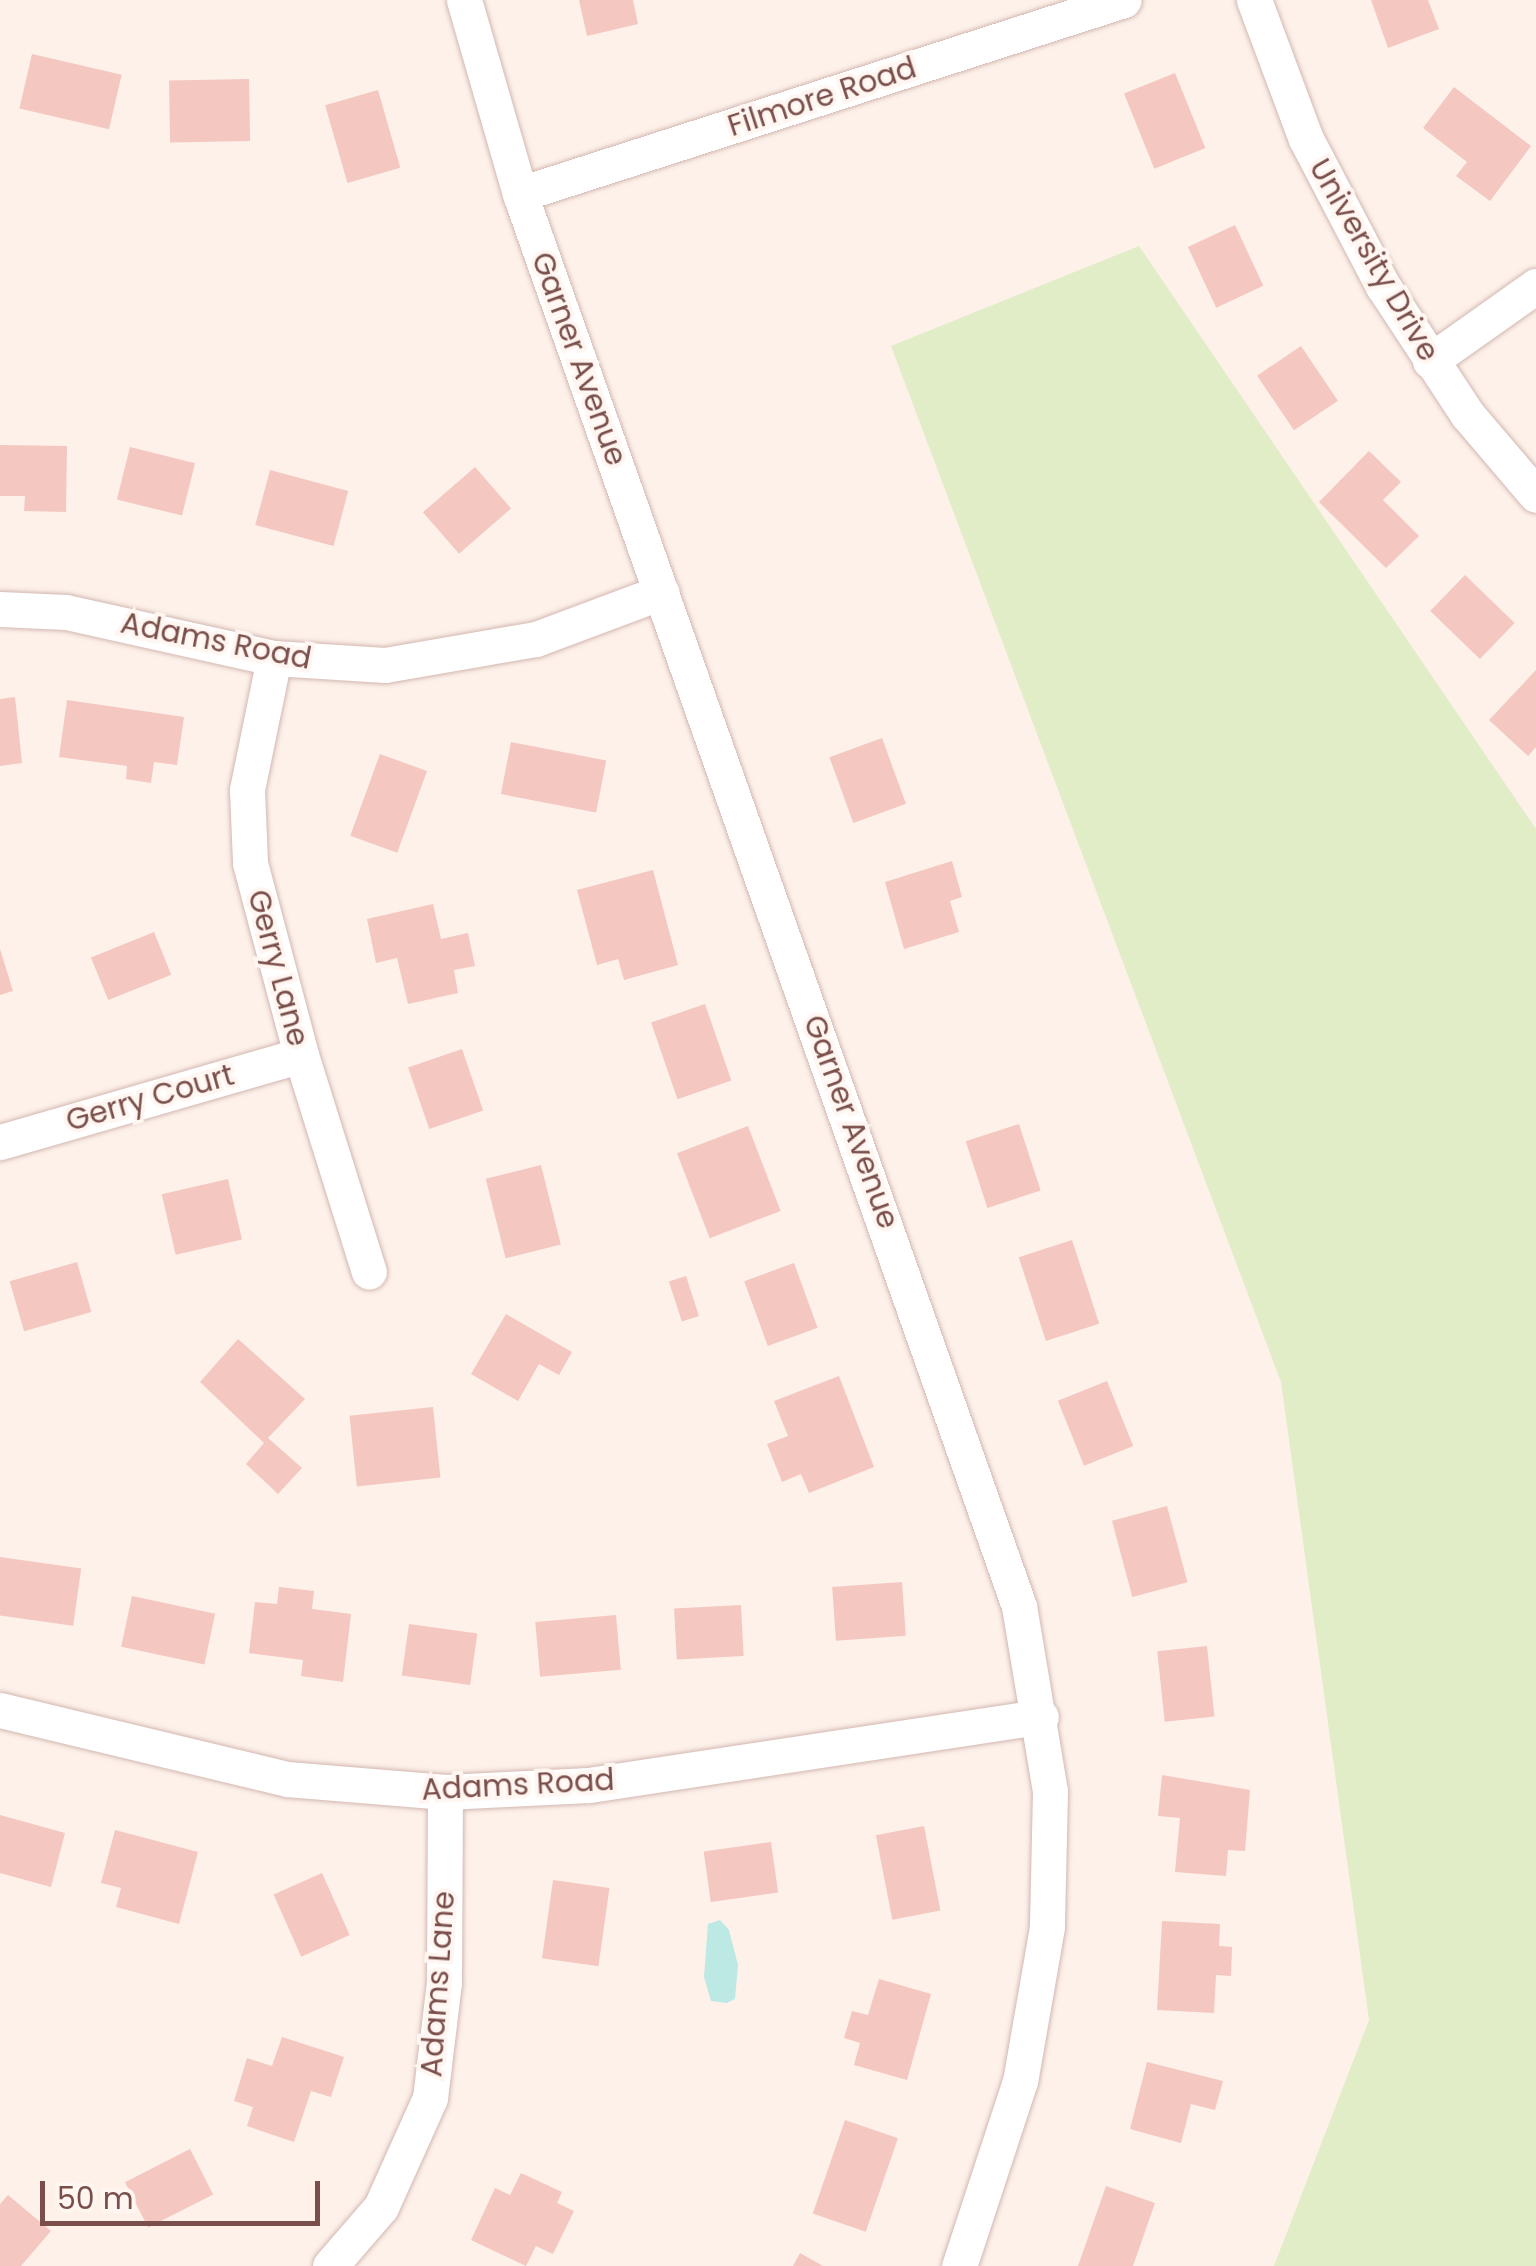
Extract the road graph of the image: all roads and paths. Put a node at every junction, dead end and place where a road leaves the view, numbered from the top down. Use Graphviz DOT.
graph roads {
  1 [pos="464,0"];
  2 [pos="1124,0"];
  3 [pos="1254,0"];
  4 [pos="520,194"];
  5 [pos="1536,286"];
  6 [pos="1430,361"];
  7 [pos="1536,495"];
  8 [pos="662,592"];
  9 [pos="0,609"];
  10 [pos="274,658"];
  11 [pos="300,1055"];
  12 [pos="0,1142"];
  13 [pos="369,1272"];
  14 [pos="0,1710"];
  15 [pos="1040,1717"];
  16 [pos="446,1792"];
  17 [pos="330,2266"];
  18 [pos="958,2266"];
  1 -- 4 [label="street, Garner Avenue"];
  2 -- 4 [label="street, Filmore Road"];
  3 -- 6 [label="street, University Drive"];
  4 -- 8 [label="street, Garner Avenue"];
  5 -- 6 [label="street"];
  6 -- 7 [label="street, University Drive"];
  8 -- 10 [label="street, Adams Road"];
  8 -- 15 [label="street, Garner Avenue"];
  9 -- 10 [label="street, Adams Road"];
  10 -- 11 [label="street, Gerry Lane"];
  11 -- 12 [label="street, Gerry Court"];
  11 -- 13 [label="street, Gerry Lane"];
  14 -- 16 [label="street, Adams Road"];
  15 -- 16 [label="street, Adams Road"];
  15 -- 18 [label="street, Garner Avenue"];
  16 -- 17 [label="street, Adams Lane"];
}
